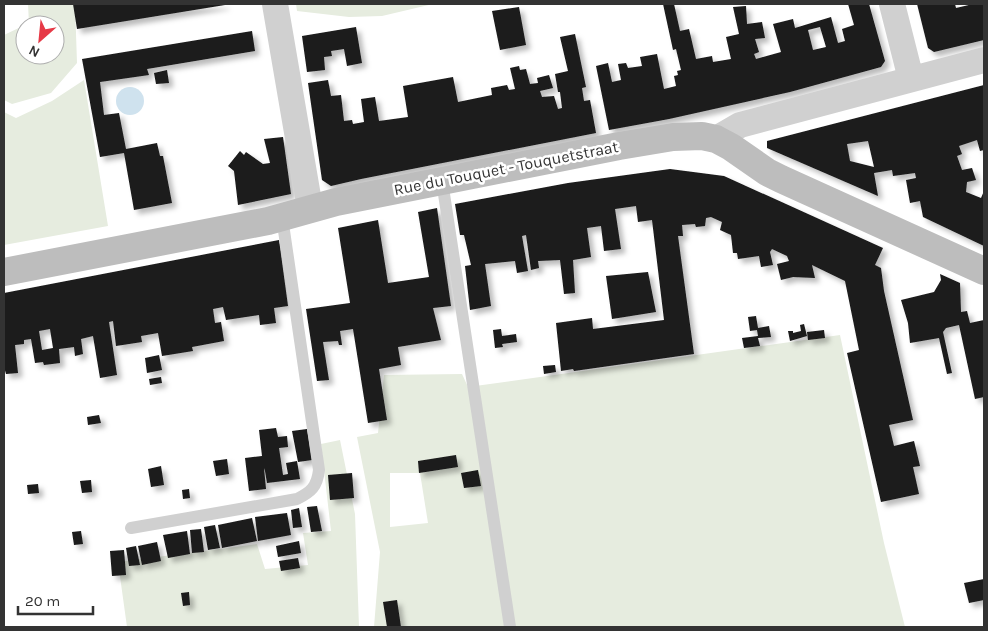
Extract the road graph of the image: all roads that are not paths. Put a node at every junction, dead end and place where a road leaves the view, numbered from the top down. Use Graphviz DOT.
graph roads {
  1 [pos="275,4"];
  2 [pos="892,4"];
  3 [pos="984,60"];
  4 [pos="911,79"];
  5 [pos="716,139"];
  6 [pos="442,180"];
  7 [pos="310,208"];
  8 [pos="282,217"];
  9 [pos="984,271"];
  10 [pos="4,272"];
  11 [pos="131,528"];
  12 [pos="510,627"];
  1 -- 7 [label="street"];
  2 -- 4 [label="street"];
  3 -- 4 [label="street"];
  4 -- 5 [label="street"];
  5 -- 6 [label="main road, Rue du Touquet - Touquetstraat"];
  5 -- 9 [label="main road, Rue du Touquet - Touquetstraat"];
  6 -- 7 [label="main road, Rue du Touquet - Touquetstraat"];
  6 -- 12 [label="lane"];
  7 -- 8 [label="main road, Rue du Touquet - Touquetstraat"];
  8 -- 10 [label="main road, Rue du Touquet - Touquetstraat"];
  8 -- 11 [label="lane"];
}
